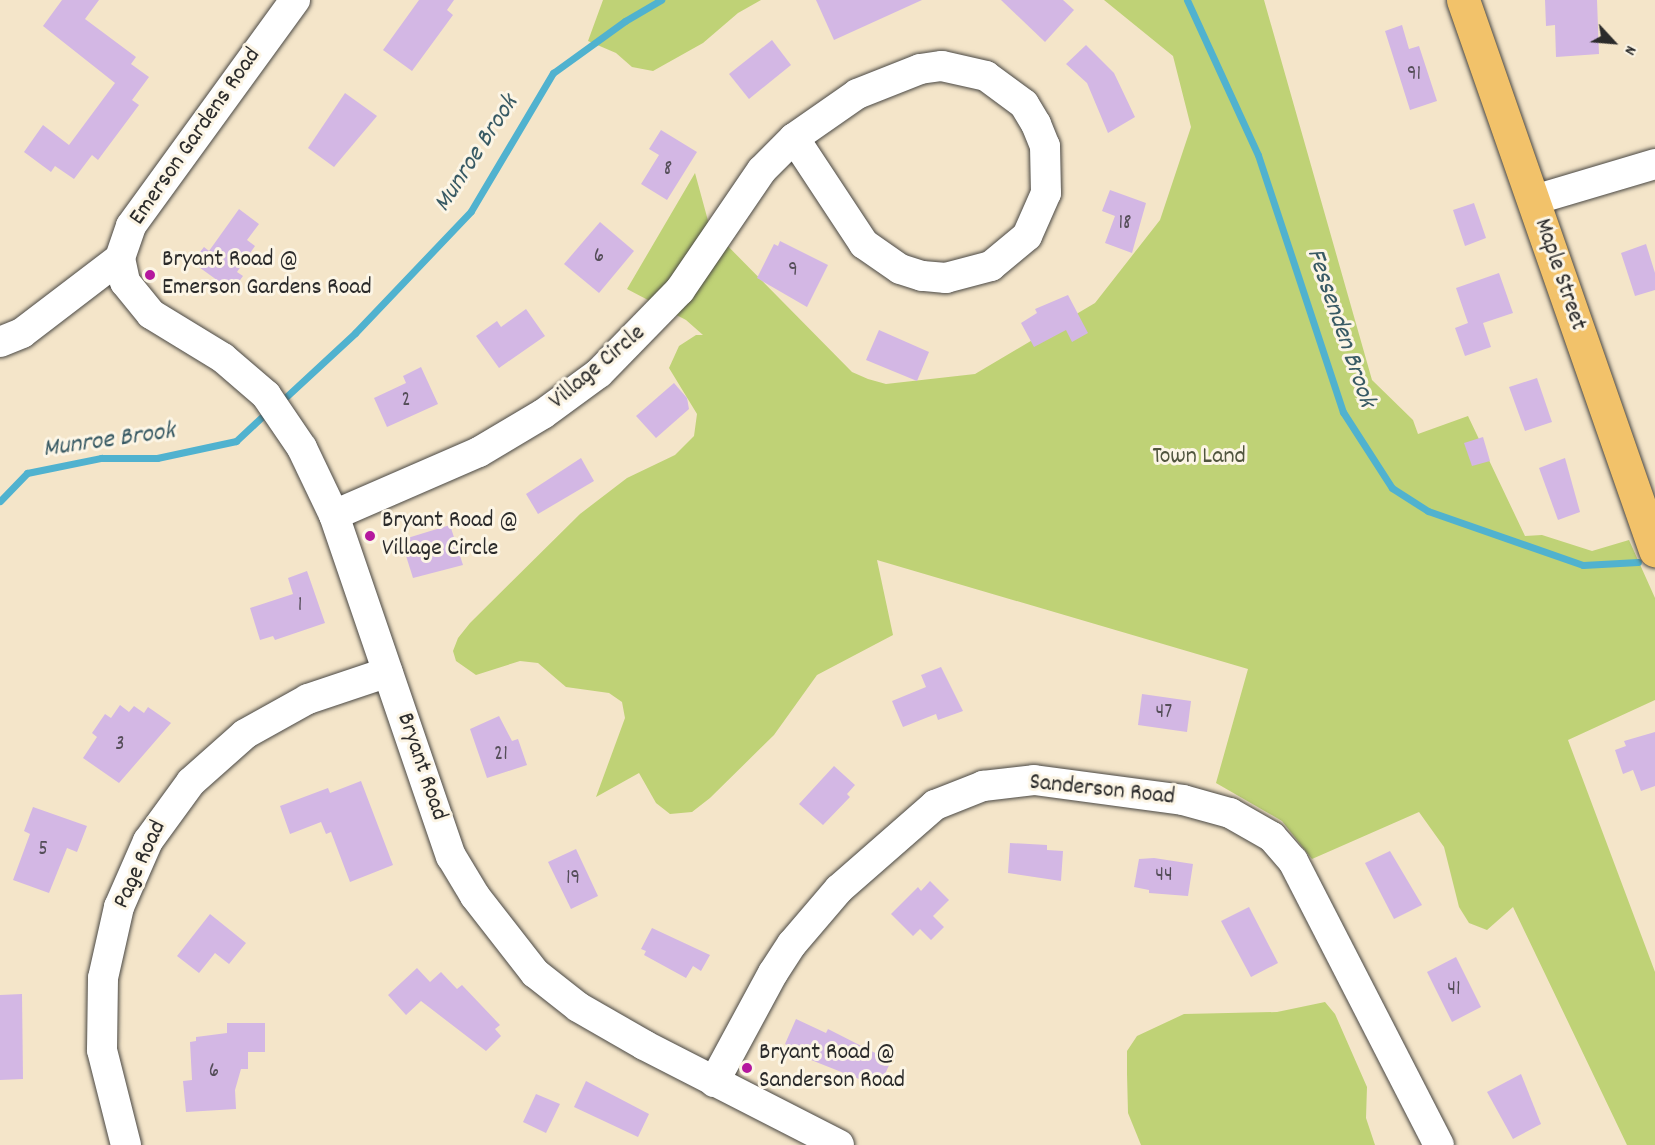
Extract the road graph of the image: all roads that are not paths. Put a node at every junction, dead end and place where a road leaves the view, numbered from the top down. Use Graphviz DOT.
graph roads {
  1 [pos="295,0"];
  2 [pos="1463,0"];
  3 [pos="794,138"];
  4 [pos="1655,164"];
  5 [pos="1533,200"];
  6 [pos="122,270"];
  7 [pos="0,342"];
  8 [pos="334,515"];
  9 [pos="1655,550"];
  10 [pos="388,672"];
  11 [pos="714,1082"];
  12 [pos="126,1145"];
  13 [pos="839,1145"];
  14 [pos="1439,1145"];
  1 -- 6 [label="street, Emerson Gardens Road"];
  2 -- 5 [label="main road, Maple Street"];
  3 -- 3 [label="street, Village Circle"];
  3 -- 8 [label="street, Village Circle"];
  4 -- 5 [label="street"];
  5 -- 9 [label="main road, Maple Street"];
  6 -- 7 [label="street"];
  6 -- 8 [label="street, Bryant Road"];
  8 -- 10 [label="street, Bryant Road"];
  10 -- 11 [label="street, Bryant Road"];
  10 -- 12 [label="street, Page Road"];
  11 -- 13 [label="street, Bryant Road"];
  11 -- 14 [label="street, Sanderson Road"];
}
